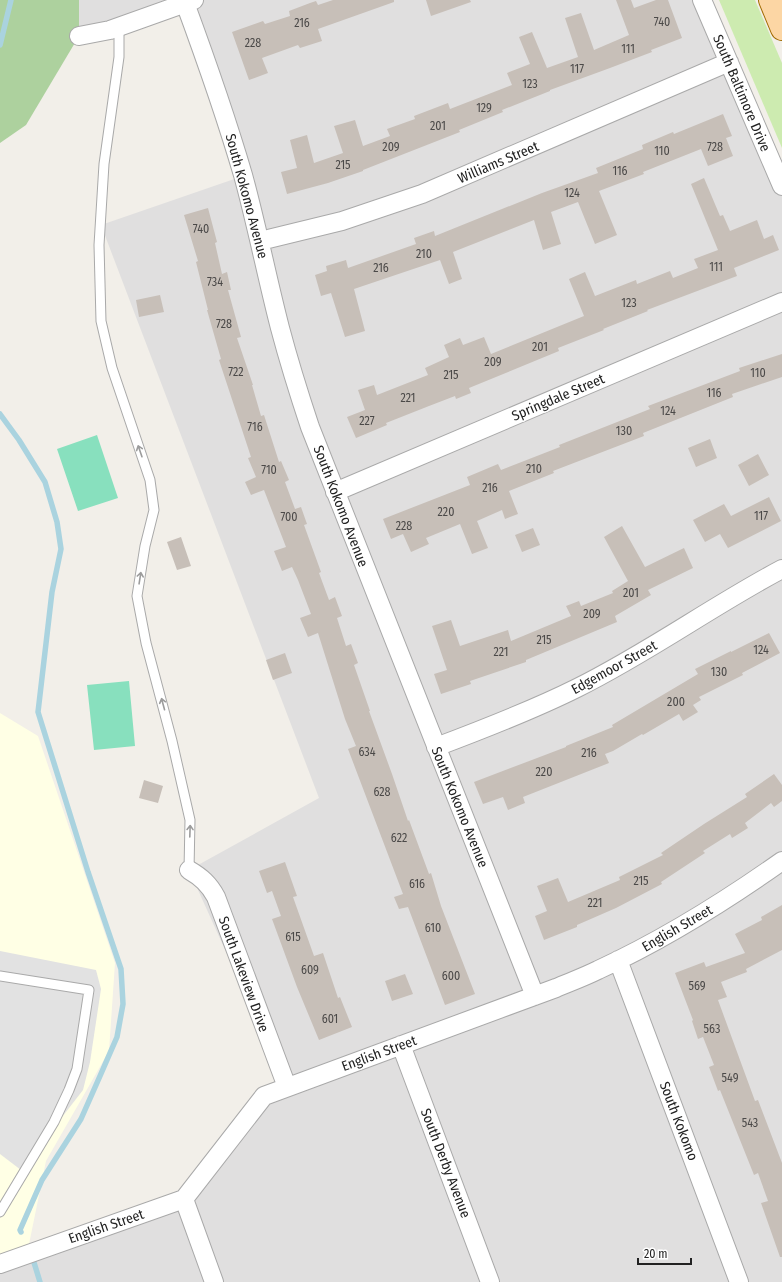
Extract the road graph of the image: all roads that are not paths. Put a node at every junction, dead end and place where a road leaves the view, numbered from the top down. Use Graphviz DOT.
graph roads {
  1 [pos="702,0"];
  2 [pos="770,0"];
  3 [pos="190,2"];
  4 [pos="119,26"];
  5 [pos="782,29"];
  6 [pos="79,36"];
  7 [pos="729,62"];
  8 [pos="782,186"];
  9 [pos="260,241"];
  10 [pos="782,302"];
  11 [pos="335,492"];
  12 [pos="782,569"];
  13 [pos="436,746"];
  14 [pos="782,861"];
  15 [pos="189,870"];
  16 [pos="618,960"];
  17 [pos="0,976"];
  18 [pos="535,996"];
  19 [pos="401,1045"];
  20 [pos="287,1087"];
  21 [pos="184,1199"];
  22 [pos="0,1212"];
  23 [pos="0,1264"];
  24 [pos="214,1282"];
  25 [pos="490,1282"];
  26 [pos="739,1282"];
  1 -- 7 [label="street, South Baltimore Drive"];
  2 -- 5 [label="main road"];
  3 -- 4 [label="street"];
  3 -- 9 [label="street, South Kokomo Avenue"];
  4 -- 6 [label="street"];
  15 -- 4 [label="lane, one-way"];
  7 -- 8 [label="street, South Baltimore Drive"];
  7 -- 9 [label="street, Williams Street"];
  9 -- 11 [label="street, South Kokomo Avenue"];
  10 -- 11 [label="street, Springdale Street"];
  11 -- 13 [label="street, South Kokomo Avenue"];
  12 -- 13 [label="street, Edgemoor Street"];
  13 -- 18 [label="street, South Kokomo Avenue"];
  14 -- 16 [label="street, English Street"];
  15 -- 20 [label="street, South Lakeview Drive"];
  16 -- 18 [label="street, English Street"];
  16 -- 26 [label="street, South Kokomo"];
  17 -- 22 [label="lane"];
  18 -- 19 [label="street, English Street"];
  19 -- 20 [label="street, English Street"];
  19 -- 25 [label="street, South Derby Avenue"];
  20 -- 21 [label="street, English Street"];
  21 -- 23 [label="street, English Street"];
  21 -- 24 [label="street"];
}
